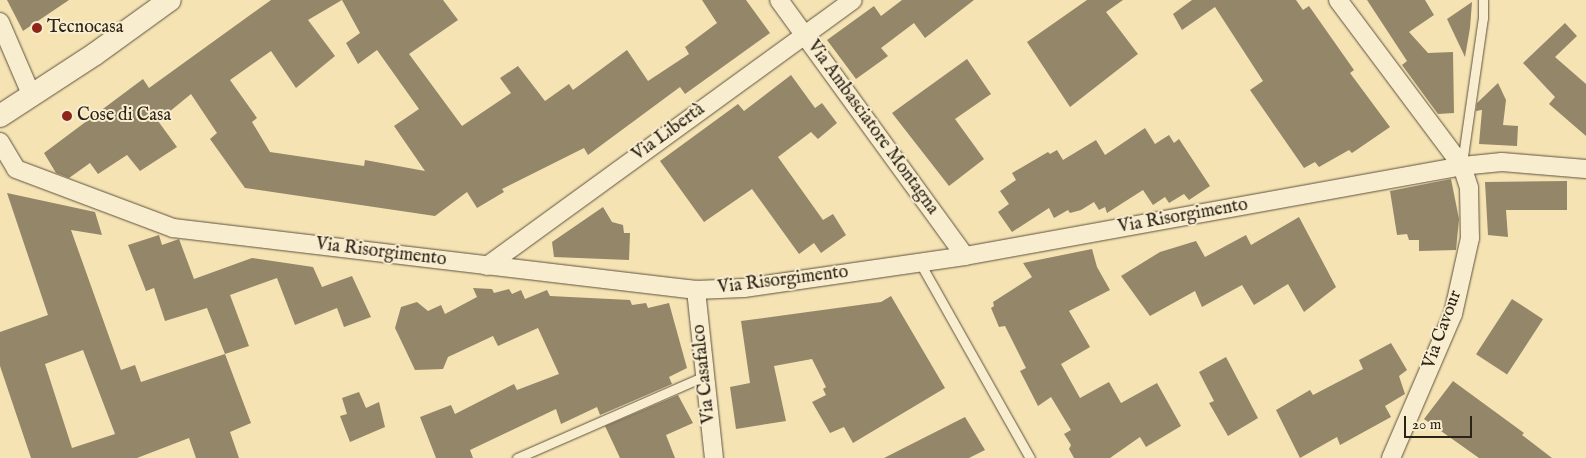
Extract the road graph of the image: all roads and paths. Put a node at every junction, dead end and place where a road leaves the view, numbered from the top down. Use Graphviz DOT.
graph roads {
  1 [pos="170,0"];
  2 [pos="779,0"];
  3 [pos="853,0"];
  4 [pos="1338,0"];
  5 [pos="1483,0"];
  6 [pos="0,22"];
  7 [pos="804,34"];
  8 [pos="31,94"];
  9 [pos="0,116"];
  10 [pos="0,142"];
  11 [pos="1462,166"];
  12 [pos="1586,168"];
  13 [pos="965,256"];
  14 [pos="920,263"];
  15 [pos="487,266"];
  16 [pos="696,290"];
  17 [pos="705,376"];
  18 [pos="517,458"];
  19 [pos="714,458"];
  20 [pos="1030,458"];
  21 [pos="1391,458"];
  1 -- 8 [label="street"];
  2 -- 7 [label="street, Via Ambasciatore Montagna"];
  3 -- 7 [label="street, Via Libertà"];
  4 -- 11 [label="street"];
  5 -- 11 [label="lane"];
  6 -- 8 [label="street"];
  7 -- 13 [label="street, Via Ambasciatore Montagna"];
  7 -- 15 [label="street, Via Libertà"];
  8 -- 9 [label="street"];
  10 -- 15 [label="street, Via Risorgimento"];
  11 -- 12 [label="street, Via Risorgimento"];
  11 -- 13 [label="street, Via Risorgimento"];
  11 -- 21 [label="street, Via Cavour"];
  13 -- 14 [label="street, Via Risorgimento"];
  14 -- 16 [label="street, Via Risorgimento"];
  14 -- 20 [label="lane"];
  15 -- 16 [label="street, Via Risorgimento"];
  16 -- 17 [label="street, Via Casafalco"];
  17 -- 18 [label="lane"];
  17 -- 19 [label="street, Via Casafalco"];
}
